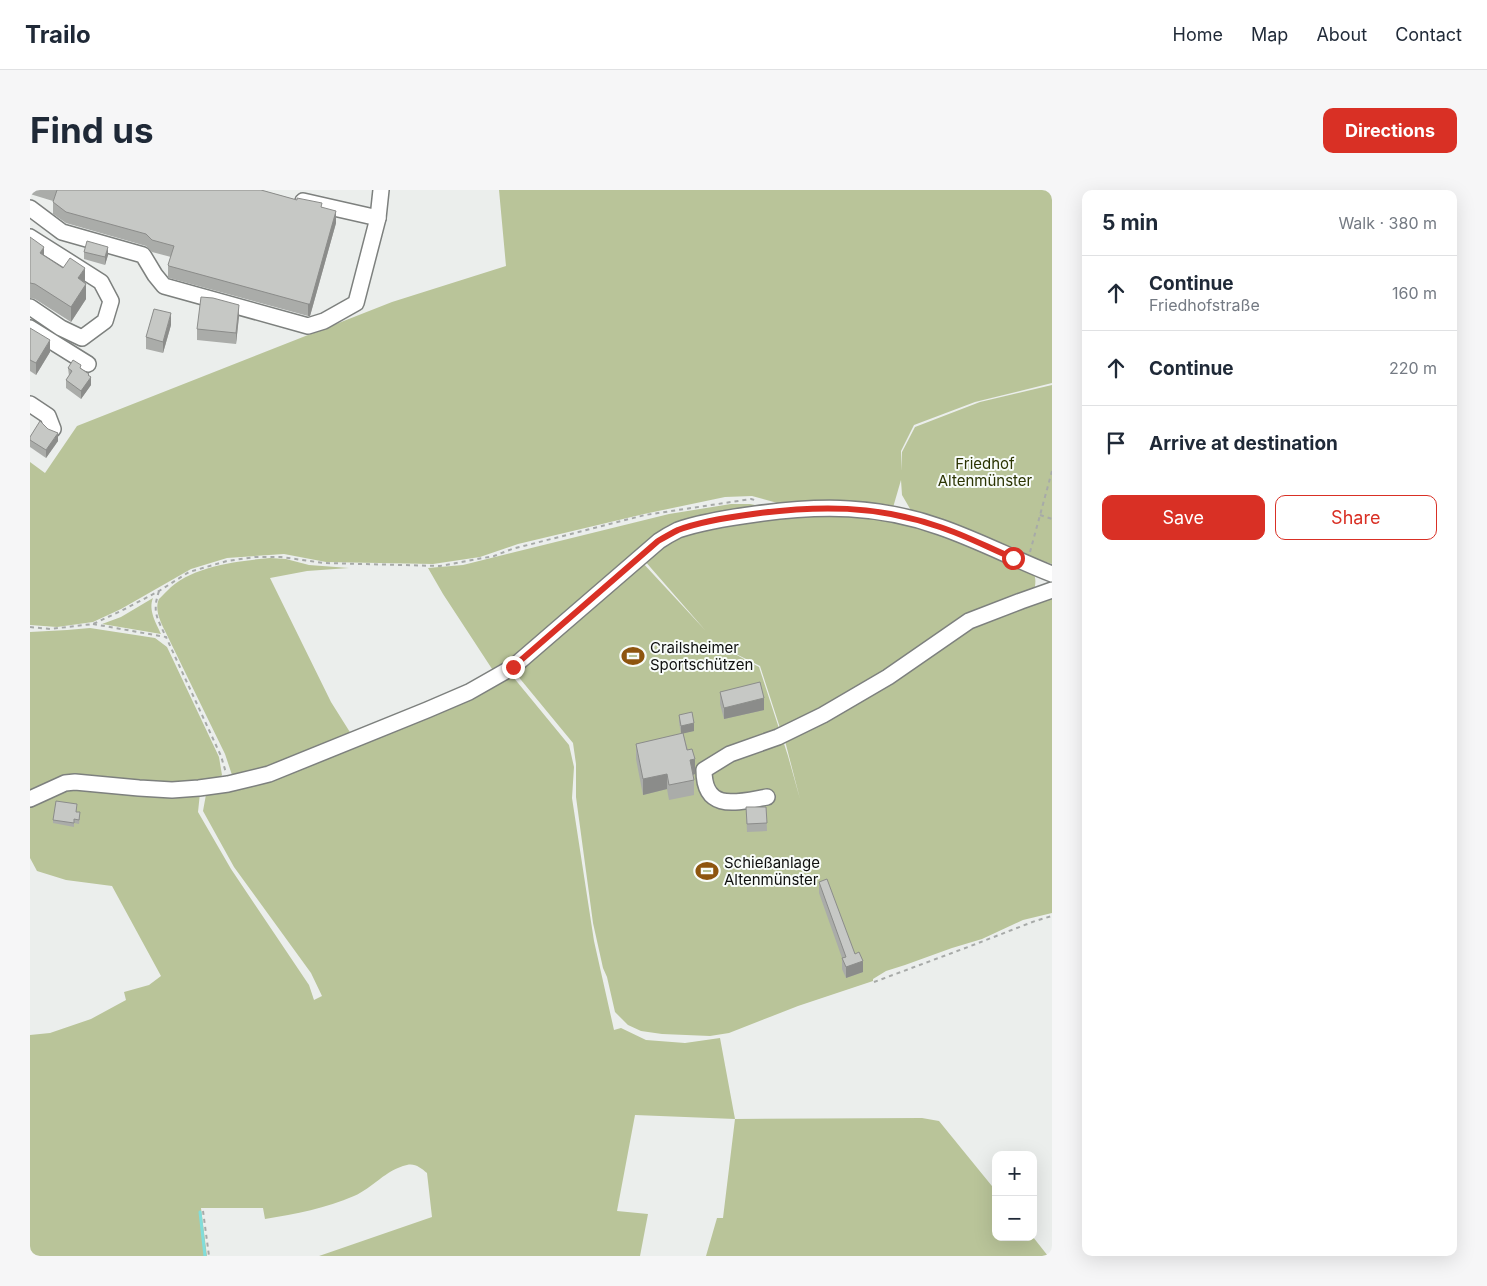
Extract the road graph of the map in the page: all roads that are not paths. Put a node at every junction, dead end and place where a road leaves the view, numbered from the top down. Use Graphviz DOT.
graph roads {
  1 [pos="381,190"];
  2 [pos="291,199"];
  3 [pos="30,208"];
  4 [pos="378,218"];
  5 [pos="30,237"];
  6 [pos="30,307"];
  7 [pos="30,328"];
  8 [pos="88,364"];
  9 [pos="30,404"];
  10 [pos="54,429"];
  11 [pos="1052,574"];
  12 [pos="1052,590"];
  13 [pos="767,797"];
  14 [pos="30,799"];
  1 -- 4 [label="street"];
  2 -- 4 [label="street"];
  3 -- 4 [label="street"];
  5 -- 6 [label="street"];
  7 -- 8 [label="street"];
  9 -- 10 [label="street"];
  11 -- 14 [label="street"];
  12 -- 13 [label="street"];
}
